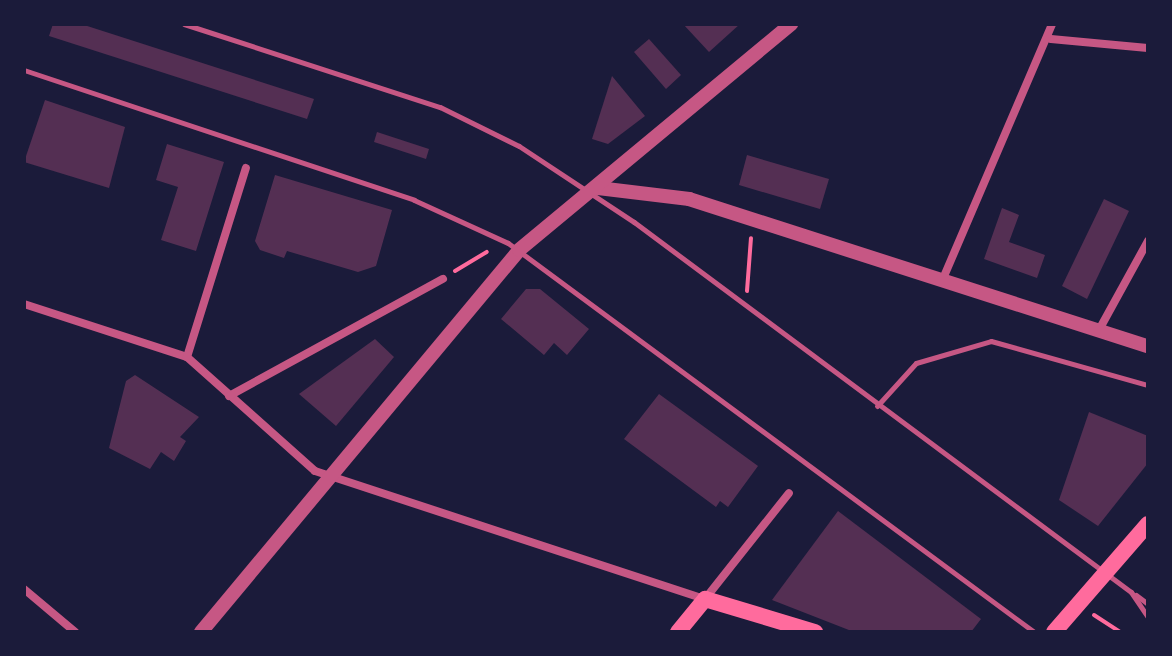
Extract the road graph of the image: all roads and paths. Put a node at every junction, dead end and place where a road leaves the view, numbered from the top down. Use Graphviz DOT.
graph roads {
  1 [pos="184,24"];
  2 [pos="791,24"];
  3 [pos="1052,24"];
  4 [pos="1051,39"];
  5 [pos="1148,48"];
  6 [pos="24,70"];
  7 [pos="246,168"];
  8 [pos="595,190"];
  9 [pos="753,220"];
  10 [pos="1148,241"];
  11 [pos="519,250"];
  12 [pos="487,252"];
  13 [pos="443,279"];
  14 [pos="942,281"];
  15 [pos="747,291"];
  16 [pos="24,304"];
  17 [pos="1099,330"];
  18 [pos="1148,346"];
  19 [pos="187,357"];
  20 [pos="1148,385"];
  21 [pos="229,396"];
  22 [pos="877,406"];
  23 [pos="330,476"];
  24 [pos="789,493"];
  25 [pos="1148,524"];
  26 [pos="1104,574"];
  27 [pos="24,589"];
  28 [pos="1131,592"];
  29 [pos="705,599"];
  30 [pos="1148,604"];
  31 [pos="1094,615"];
  32 [pos="1148,617"];
  33 [pos="75,632"];
  34 [pos="201,632"];
  35 [pos="678,632"];
  36 [pos="815,632"];
  37 [pos="1034,632"];
  38 [pos="1054,632"];
  39 [pos="1120,632"];
  1 -- 8 [label="lane"];
  2 -- 8 [label="street"];
  3 -- 4 [label="street"];
  4 -- 5 [label="street"];
  4 -- 14 [label="street"];
  6 -- 11 [label="lane"];
  7 -- 19 [label="street"];
  8 -- 9 [label="street"];
  8 -- 11 [label="street"];
  8 -- 22 [label="lane"];
  9 -- 14 [label="street"];
  9 -- 15 [label="path"];
  10 -- 17 [label="street"];
  11 -- 23 [label="street"];
  11 -- 37 [label="lane"];
  12 -- 13 [label="path"];
  13 -- 21 [label="street"];
  14 -- 17 [label="street"];
  16 -- 19 [label="street"];
  17 -- 18 [label="street"];
  19 -- 21 [label="street"];
  20 -- 22 [label="lane"];
  21 -- 23 [label="street"];
  22 -- 26 [label="lane"];
  23 -- 29 [label="street"];
  23 -- 34 [label="street"];
  24 -- 29 [label="street"];
  25 -- 26 [label="main road"];
  26 -- 28 [label="lane"];
  26 -- 38 [label="main road"];
  27 -- 33 [label="street"];
  28 -- 30 [label="lane"];
  28 -- 32 [label="lane"];
  29 -- 35 [label="main road"];
  29 -- 36 [label="main road"];
  31 -- 39 [label="path"];
}
